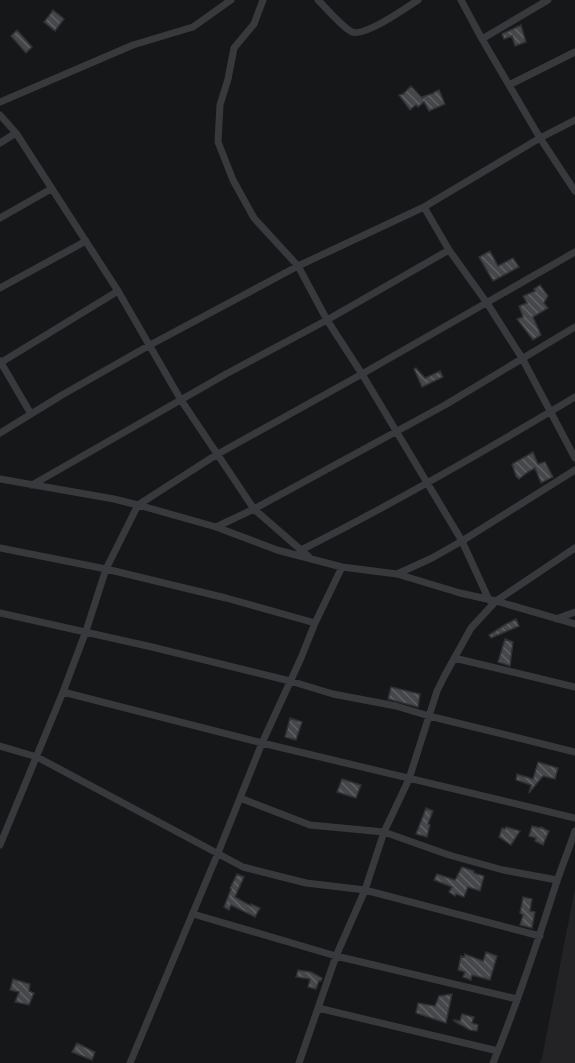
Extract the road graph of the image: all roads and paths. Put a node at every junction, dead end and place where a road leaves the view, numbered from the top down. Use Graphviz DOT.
graph roads {
  1 [pos="231,0"];
  2 [pos="263,0"];
  3 [pos="318,0"];
  4 [pos="418,0"];
  5 [pos="461,0"];
  6 [pos="548,0"];
  7 [pos="482,39"];
  8 [pos="575,52"];
  9 [pos="510,85"];
  10 [pos="0,102"];
  11 [pos="0,115"];
  12 [pos="575,120"];
  13 [pos="16,133"];
  14 [pos="540,138"];
  15 [pos="0,142"];
  16 [pos="574,187"];
  17 [pos="51,189"];
  18 [pos="424,207"];
  19 [pos="0,218"];
  20 [pos="86,242"];
  21 [pos="450,250"];
  22 [pos="575,252"];
  23 [pos="298,266"];
  24 [pos="0,288"];
  25 [pos="117,291"];
  26 [pos="487,303"];
  27 [pos="327,320"];
  28 [pos="575,327"];
  29 [pos="150,345"];
  30 [pos="522,358"];
  31 [pos="0,362"];
  32 [pos="362,374"];
  33 [pos="575,397"];
  34 [pos="181,400"];
  35 [pos="550,412"];
  36 [pos="31,414"];
  37 [pos="396,432"];
  38 [pos="0,433"];
  39 [pos="216,455"];
  40 [pos="575,458"];
  41 [pos="575,470"];
  42 [pos="0,479"];
  43 [pos="428,482"];
  44 [pos="32,485"];
  45 [pos="138,505"];
  46 [pos="254,509"];
  47 [pos="216,527"];
  48 [pos="462,541"];
  49 [pos="0,548"];
  50 [pos="575,548"];
  51 [pos="301,550"];
  52 [pos="311,559"];
  53 [pos="342,567"];
  54 [pos="106,569"];
  55 [pos="398,574"];
  56 [pos="493,600"];
  57 [pos="575,612"];
  58 [pos="0,613"];
  59 [pos="556,619"];
  60 [pos="315,623"];
  61 [pos="575,624"];
  62 [pos="86,631"];
  63 [pos="454,658"];
  64 [pos="290,681"];
  65 [pos="575,687"];
  66 [pos="63,692"];
  67 [pos="429,716"];
  68 [pos="262,743"];
  69 [pos="0,746"];
  70 [pos="575,752"];
  71 [pos="37,757"];
  72 [pos="409,779"];
  73 [pos="240,798"];
  74 [pos="575,818"];
  75 [pos="384,831"];
  76 [pos="575,831"];
  77 [pos="0,845"];
  78 [pos="218,853"];
  79 [pos="557,880"];
  80 [pos="365,890"];
  81 [pos="193,914"];
  82 [pos="540,936"];
  83 [pos="336,956"];
  84 [pos="517,999"];
  85 [pos="318,1008"];
  86 [pos="498,1051"];
  87 [pos="130,1063"];
  88 [pos="299,1063"];
  89 [pos="493,1063"];
  1 -- 10 [label="street"];
  2 -- 23 [label="street"];
  3 -- 4 [label="street"];
  5 -- 7 [label="street"];
  6 -- 7 [label="street"];
  7 -- 9 [label="street"];
  8 -- 9 [label="street"];
  9 -- 14 [label="street"];
  11 -- 13 [label="street"];
  12 -- 14 [label="street"];
  13 -- 15 [label="street"];
  13 -- 17 [label="street"];
  14 -- 16 [label="street"];
  14 -- 18 [label="street"];
  17 -- 19 [label="street"];
  17 -- 20 [label="street"];
  18 -- 21 [label="street"];
  18 -- 23 [label="street"];
  20 -- 24 [label="street"];
  20 -- 25 [label="street"];
  21 -- 26 [label="street"];
  21 -- 27 [label="street"];
  22 -- 26 [label="street"];
  23 -- 27 [label="street"];
  23 -- 29 [label="street"];
  25 -- 29 [label="street"];
  25 -- 31 [label="street"];
  26 -- 30 [label="street"];
  26 -- 32 [label="street"];
  27 -- 32 [label="street"];
  27 -- 34 [label="street"];
  28 -- 30 [label="street"];
  29 -- 34 [label="street"];
  29 -- 36 [label="street"];
  30 -- 35 [label="street"];
  30 -- 37 [label="street"];
  31 -- 36 [label="street"];
  32 -- 37 [label="street"];
  32 -- 39 [label="street"];
  33 -- 35 [label="street"];
  34 -- 39 [label="street"];
  34 -- 44 [label="street"];
  35 -- 40 [label="street"];
  35 -- 43 [label="street"];
  36 -- 38 [label="street"];
  37 -- 43 [label="street"];
  37 -- 46 [label="street"];
  39 -- 45 [label="street"];
  39 -- 46 [label="street"];
  41 -- 48 [label="street"];
  42 -- 44 [label="street"];
  43 -- 48 [label="street"];
  43 -- 51 [label="street"];
  44 -- 45 [label="street"];
  45 -- 47 [label="street"];
  45 -- 54 [label="street"];
  46 -- 47 [label="street"];
  46 -- 51 [label="street"];
  47 -- 52 [label="street"];
  48 -- 55 [label="street"];
  48 -- 56 [label="street"];
  49 -- 54 [label="street"];
  50 -- 56 [label="street"];
  51 -- 52 [label="street"];
  52 -- 53 [label="street"];
  53 -- 55 [label="street"];
  53 -- 60 [label="street"];
  54 -- 60 [label="street"];
  54 -- 62 [label="street"];
  55 -- 56 [label="street"];
  56 -- 59 [label="street"];
  56 -- 63 [label="street"];
  57 -- 59 [label="street"];
  58 -- 62 [label="street"];
  59 -- 61 [label="street"];
  60 -- 64 [label="street"];
  62 -- 64 [label="street"];
  62 -- 66 [label="street"];
  63 -- 65 [label="street"];
  63 -- 67 [label="street"];
  64 -- 67 [label="street"];
  64 -- 68 [label="street"];
  66 -- 68 [label="street"];
  66 -- 71 [label="street"];
  67 -- 70 [label="street"];
  67 -- 72 [label="street"];
  68 -- 72 [label="street"];
  68 -- 73 [label="street"];
  69 -- 71 [label="street"];
  71 -- 77 [label="street"];
  71 -- 78 [label="street"];
  72 -- 74 [label="street"];
  72 -- 75 [label="street"];
  73 -- 75 [label="street"];
  73 -- 78 [label="street"];
  75 -- 79 [label="street"];
  75 -- 80 [label="street"];
  76 -- 79 [label="street"];
  78 -- 80 [label="street"];
  78 -- 81 [label="street"];
  79 -- 82 [label="street"];
  80 -- 82 [label="street"];
  80 -- 83 [label="street"];
  81 -- 83 [label="street"];
  81 -- 87 [label="street"];
  82 -- 84 [label="street"];
  83 -- 84 [label="street"];
  83 -- 85 [label="street"];
  84 -- 86 [label="street"];
  85 -- 86 [label="street"];
  85 -- 88 [label="street"];
  86 -- 89 [label="street"];
}
